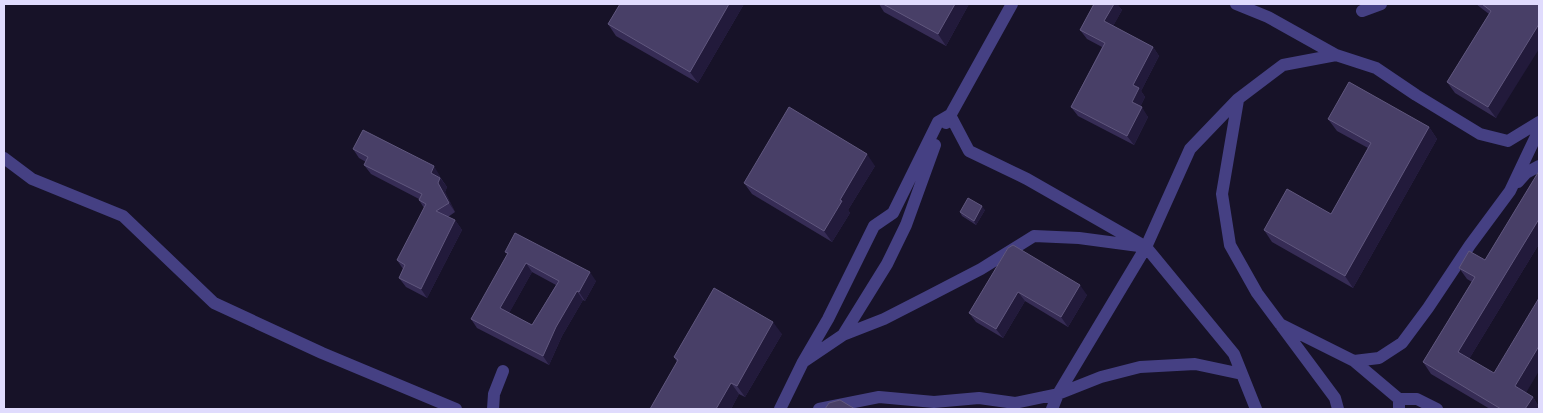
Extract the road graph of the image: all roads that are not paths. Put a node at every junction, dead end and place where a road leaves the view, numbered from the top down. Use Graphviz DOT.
graph roads {
  1 [pos="1012,4"];
  2 [pos="1236,4"];
  3 [pos="1381,4"];
  4 [pos="1362,11"];
  5 [pos="1336,55"];
  6 [pos="1238,99"];
  7 [pos="950,115"];
  8 [pos="1539,122"];
  9 [pos="1539,130"];
  10 [pos="4,158"];
  11 [pos="1539,166"];
  12 [pos="4,170"];
  13 [pos="32,179"];
  14 [pos="1510,191"];
  15 [pos="1146,247"];
  16 [pos="1280,324"];
  17 [pos="843,335"];
  18 [pos="1354,361"];
  19 [pos="803,362"];
  20 [pos="503,371"];
  21 [pos="1242,374"];
  22 [pos="1058,394"];
  23 [pos="1399,404"];
  24 [pos="456,409"];
  25 [pos="493,409"];
  26 [pos="780,409"];
  27 [pos="819,409"];
  28 [pos="1052,409"];
  29 [pos="1256,409"];
  30 [pos="1338,409"];
  31 [pos="1437,409"];
  1 -- 7 [label="street"];
  2 -- 5 [label="street"];
  3 -- 4 [label="street"];
  5 -- 6 [label="street"];
  5 -- 8 [label="street"];
  6 -- 15 [label="street"];
  6 -- 16 [label="street"];
  7 -- 15 [label="street"];
  7 -- 17 [label="street"];
  7 -- 19 [label="street"];
  9 -- 14 [label="street"];
  10 -- 13 [label="street"];
  11 -- 14 [label="street"];
  12 -- 13 [label="street"];
  13 -- 24 [label="street"];
  14 -- 18 [label="street"];
  15 -- 17 [label="street"];
  15 -- 21 [label="street"];
  15 -- 22 [label="street"];
  16 -- 18 [label="street"];
  16 -- 30 [label="street"];
  17 -- 19 [label="street"];
  18 -- 23 [label="street"];
  19 -- 26 [label="street"];
  20 -- 25 [label="street"];
  21 -- 22 [label="street"];
  21 -- 29 [label="street"];
  22 -- 27 [label="street"];
  22 -- 28 [label="street"];
  23 -- 31 [label="street"];
}
